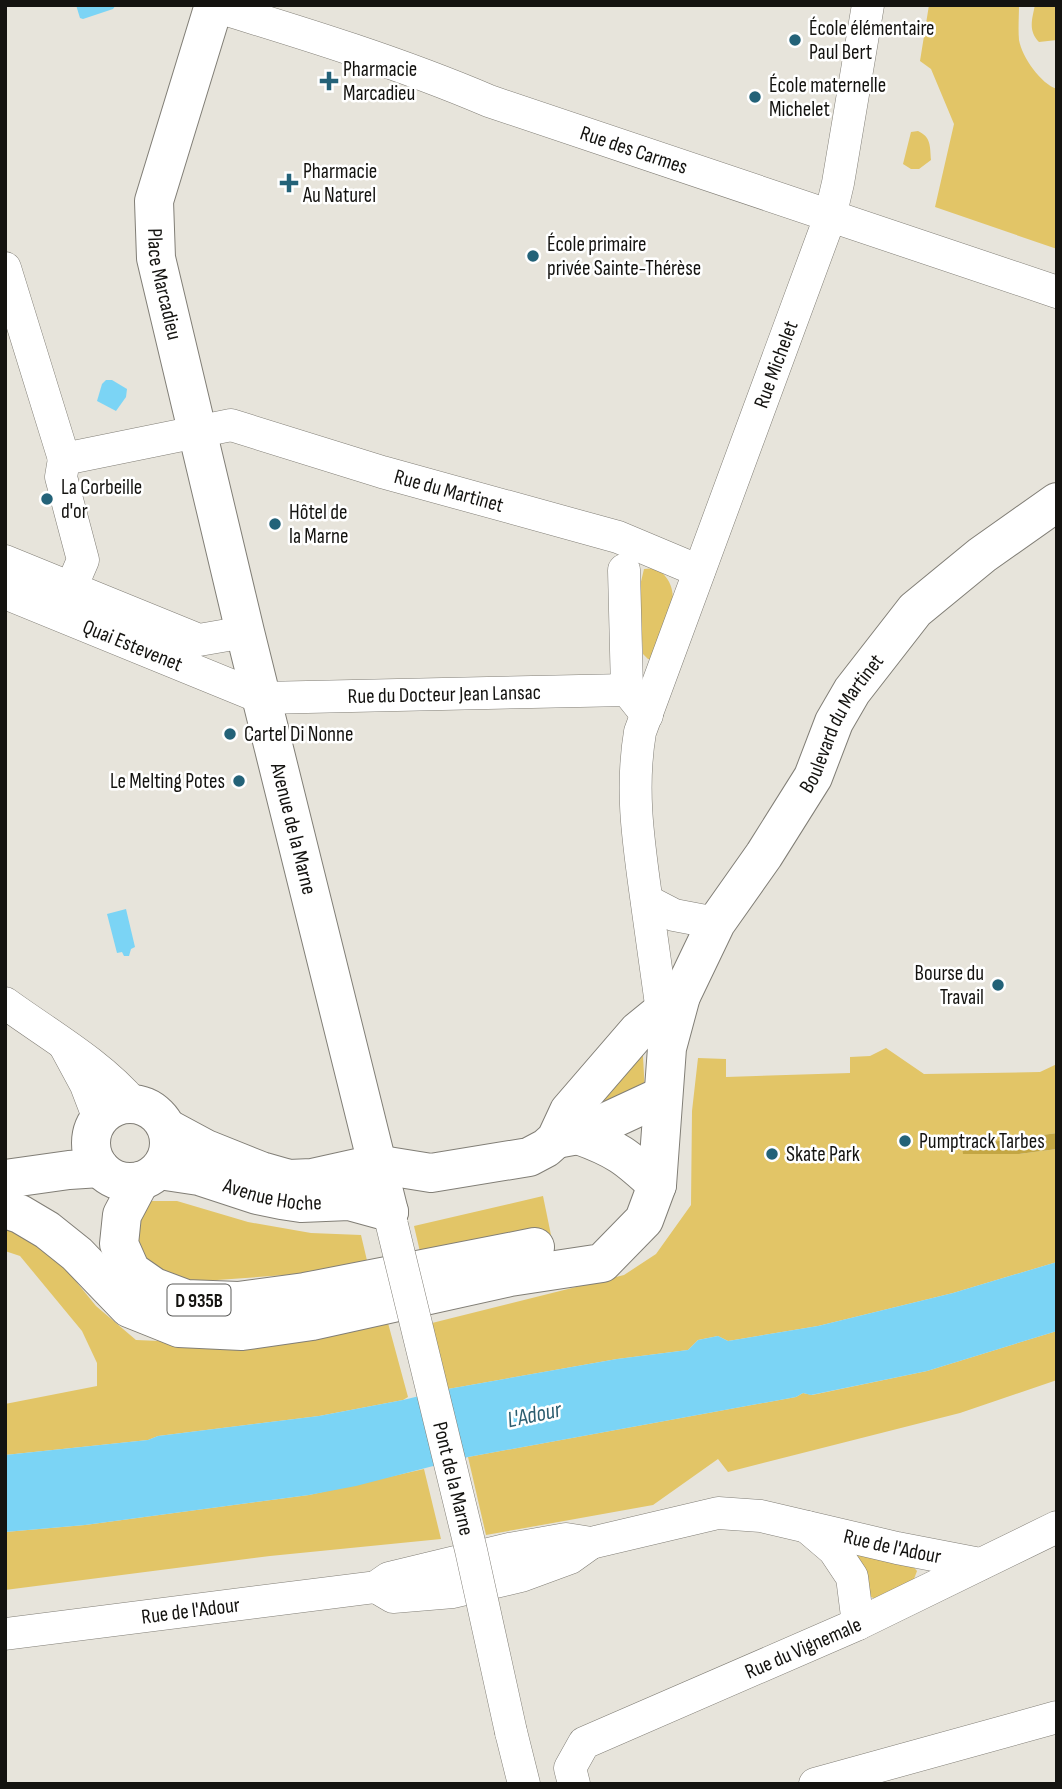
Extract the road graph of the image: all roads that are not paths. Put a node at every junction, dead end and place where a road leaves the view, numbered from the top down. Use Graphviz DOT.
graph roads {
  1 [pos="868,5"];
  2 [pos="214,6"];
  3 [pos="830,217"];
  4 [pos="5,268"];
  5 [pos="1057,292"];
  6 [pos="198,430"];
  7 [pos="64,459"];
  8 [pos="1057,502"];
  9 [pos="5,561"];
  10 [pos="624,570"];
  11 [pos="699,571"];
  12 [pos="71,587"];
  13 [pos="5,593"];
  14 [pos="245,632"];
  15 [pos="627,691"];
  16 [pos="262,698"];
  17 [pos="647,715"];
  18 [pos="647,901"];
  19 [pos="716,923"];
  20 [pos="5,1003"];
  21 [pos="670,1019"];
  22 [pos="66,1047"];
  23 [pos="662,1096"];
  24 [pos="134,1104"];
  25 [pos="167,1128"];
  26 [pos="567,1137"];
  27 [pos="109,1159"];
  28 [pos="5,1162"];
  29 [pos="375,1164"];
  30 [pos="431,1173"];
  31 [pos="5,1179"];
  32 [pos="657,1185"];
  33 [pos="5,1209"];
  34 [pos="391,1218"];
  35 [pos="623,1244"];
  36 [pos="129,1308"];
  37 [pos="806,1526"];
  38 [pos="1057,1527"];
  39 [pos="980,1563"];
  40 [pos="858,1624"];
  41 [pos="5,1634"];
  42 [pos="1057,1717"];
  43 [pos="524,1784"];
  44 [pos="574,1784"];
  45 [pos="816,1784"];
  1 -- 3 [label="street, Rue Michelet"];
  2 -- 3 [label="street, Rue des Carmes"];
  2 -- 6 [label="main road, Place Marcadieu"];
  3 -- 5 [label="street, Rue des Carmes"];
  3 -- 11 [label="street, Rue Michelet"];
  4 -- 7 [label="street"];
  6 -- 7 [label="street"];
  6 -- 11 [label="street, Rue du Martinet"];
  6 -- 14 [label="main road, Avenue de la Marne"];
  7 -- 12 [label="street"];
  8 -- 19 [label="main road, Boulevard du Martinet"];
  9 -- 12 [label="street, Quai Estevenet"];
  10 -- 15 [label="street"];
  11 -- 17 [label="street, Rue Michelet"];
  12 -- 14 [label="street, Quai Estevenet"];
  13 -- 16 [label="street, Quai Estevenet"];
  14 -- 16 [label="main road, Avenue de la Marne"];
  15 -- 16 [label="street, Rue du Docteur Jean Lansac"];
  15 -- 17 [label="street"];
  16 -- 29 [label="main road, Avenue de la Marne"];
  17 -- 18 [label="street"];
  18 -- 19 [label="street"];
  18 -- 21 [label="street"];
  19 -- 21 [label="main road, Boulevard du Martinet"];
  20 -- 22 [label="street"];
  21 -- 23 [label="main road, Boulevard du Martinet"];
  21 -- 26 [label="main road, Boulevard du Martinet"];
  22 -- 24 [label="street"];
  22 -- 27 [label="street"];
  23 -- 26 [label="main road"];
  23 -- 32 [label="main road, Boulevard du Martinet"];
  24 -- 25 [label="main road, Avenue Hoche"];
  24 -- 27 [label="main road"];
  25 -- 27 [label="main road"];
  25 -- 29 [label="main road, Avenue Hoche"];
  26 -- 30 [label="main road"];
  26 -- 32 [label="main road"];
  27 -- 28 [label="main road"];
  27 -- 31 [label="main road"];
  27 -- 34 [label="main road, Avenue Hoche"];
  27 -- 35 [label="main road, D 935B"];
  27 -- 36 [label="main road"];
  29 -- 30 [label="main road"];
  29 -- 34 [label="main road, Avenue de la Marne"];
  30 -- 34 [label="main road"];
  32 -- 35 [label="main road, Boulevard du Martinet"];
  33 -- 36 [label="main road"];
  34 -- 43 [label="street, Pont de la Marne, bridge"];
  35 -- 36 [label="main road, Boulevard du Martinet"];
  37 -- 39 [label="street, Rue de l'Adour"];
  37 -- 40 [label="street, Rue de l'Adour"];
  37 -- 41 [label="street, Rue de l'Adour"];
  38 -- 39 [label="street, Rue du Vignemale"];
  39 -- 40 [label="street, Rue du Vignemale"];
  40 -- 44 [label="street, Rue du Vignemale"];
  42 -- 45 [label="street"];
}
